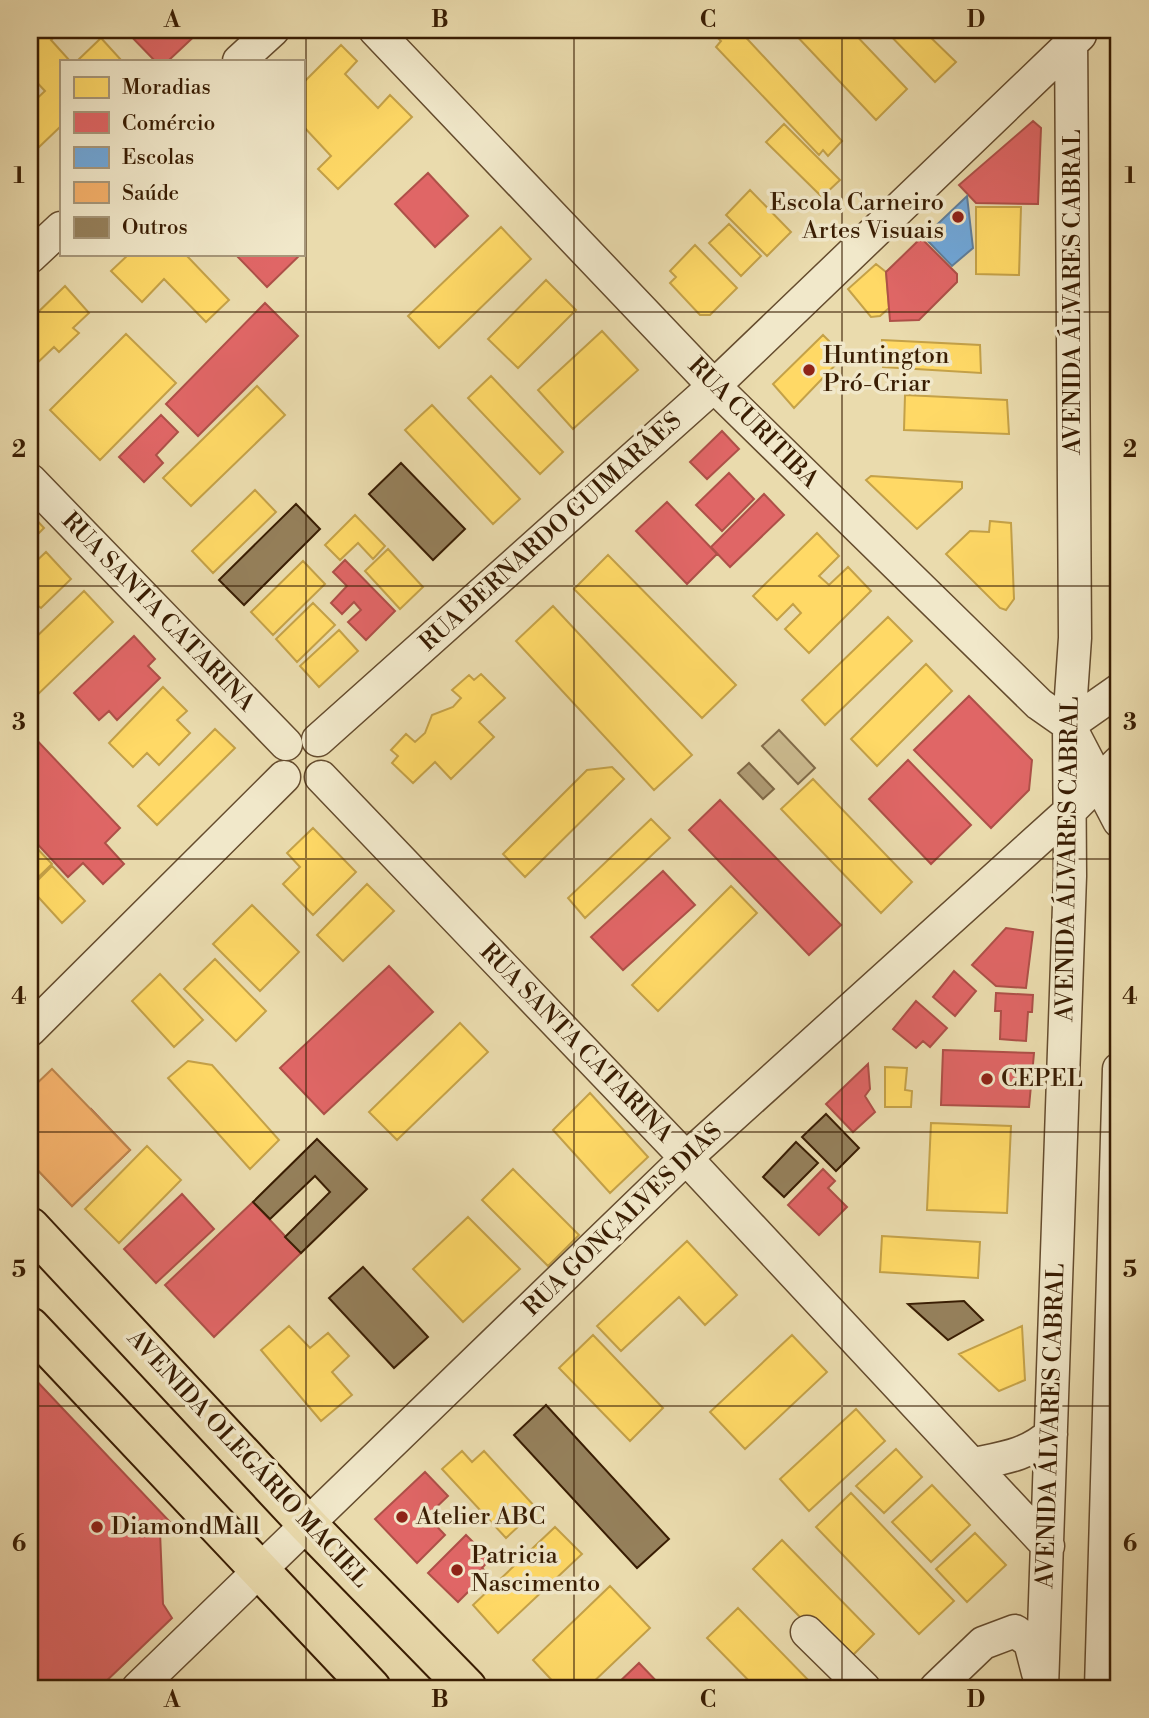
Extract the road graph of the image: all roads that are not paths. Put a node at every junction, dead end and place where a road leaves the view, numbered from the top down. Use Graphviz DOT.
graph roads {
  1 [pos="273,30"];
  2 [pos="375,30"];
  3 [pos="1076,35"];
  4 [pos="240,60"];
  5 [pos="60,229"];
  6 [pos="30,257"];
  7 [pos="714,386"];
  8 [pos="30,480"];
  9 [pos="1119,690"];
  10 [pos="1069,725"];
  11 [pos="318,740"];
  12 [pos="286,744"];
  13 [pos="1109,773"];
  14 [pos="284,777"];
  15 [pos="321,778"];
  16 [pos="1072,809"];
  17 [pos="1119,821"];
  18 [pos="30,1030"];
  19 [pos="1119,1069"];
  20 [pos="685,1158"];
  21 [pos="30,1227"];
  22 [pos="30,1327"];
  23 [pos="1113,1408"];
  24 [pos="1051,1434"];
  25 [pos="974,1464"];
  26 [pos="309,1525"];
  27 [pos="1112,1534"];
  28 [pos="1048,1546"];
  29 [pos="258,1572"];
  30 [pos="1112,1592"];
  31 [pos="807,1632"];
  32 [pos="1042,1687"];
  33 [pos="138,1688"];
  34 [pos="370,1688"];
  35 [pos="467,1688"];
  36 [pos="864,1688"];
  37 [pos="936,1688"];
  38 [pos="1101,1688"];
  1 -- 4 [label="street"];
  2 -- 7 [label="street, RUA CURITIBA"];
  3 -- 7 [label="street, RUA BERNARDO GUIMARÃES"];
  3 -- 10 [label="street, AVENIDA ÁLVARES CABRAL"];
  5 -- 6 [label="street"];
  7 -- 10 [label="street, RUA CURITIBA"];
  7 -- 11 [label="street, RUA BERNARDO GUIMARÃES"];
  8 -- 12 [label="street, RUA SANTA CATARINA"];
  9 -- 10 [label="street"];
  10 -- 13 [label="street, RUA CURITIBA"];
  10 -- 16 [label="street, AVENIDA ÁLVARES CABRAL"];
  11 -- 12 [label="street"];
  11 -- 15 [label="street"];
  12 -- 14 [label="street"];
  13 -- 16 [label="street, RUA GONÇALVES DIAS"];
  13 -- 17 [label="street, RUA CURITIBA"];
  14 -- 15 [label="street"];
  14 -- 18 [label="street"];
  15 -- 20 [label="street, RUA SANTA CATARINA"];
  16 -- 20 [label="street, RUA GONÇALVES DIAS"];
  16 -- 24 [label="street, AVENIDA ÁLVARES CABRAL"];
  19 -- 23 [label="street"];
  20 -- 25 [label="street, RUA SANTA CATARINA"];
  20 -- 26 [label="street, RUA GONÇALVES DIAS"];
  21 -- 26 [label="main road, AVENIDA OLEGÁRIO MACIEL"];
  22 -- 29 [label="main road"];
  23 -- 27 [label="street"];
  24 -- 25 [label="street"];
  24 -- 28 [label="street, AVENIDA ÁLVARES CABRAL"];
  25 -- 28 [label="street, RUA SANTA CATARINA"];
  26 -- 29 [label="street, RUA GONÇALVES DIAS"];
  26 -- 35 [label="main road, AVENIDA OLEGÁRIO MACIEL"];
  27 -- 30 [label="street"];
  28 -- 32 [label="street, AVENIDA ÁLVARES CABRAL"];
  29 -- 33 [label="street, RUA GONÇALVES DIAS"];
  29 -- 34 [label="main road"];
  30 -- 38 [label="street"];
  31 -- 36 [label="street"];
  32 -- 37 [label="street"];
}
